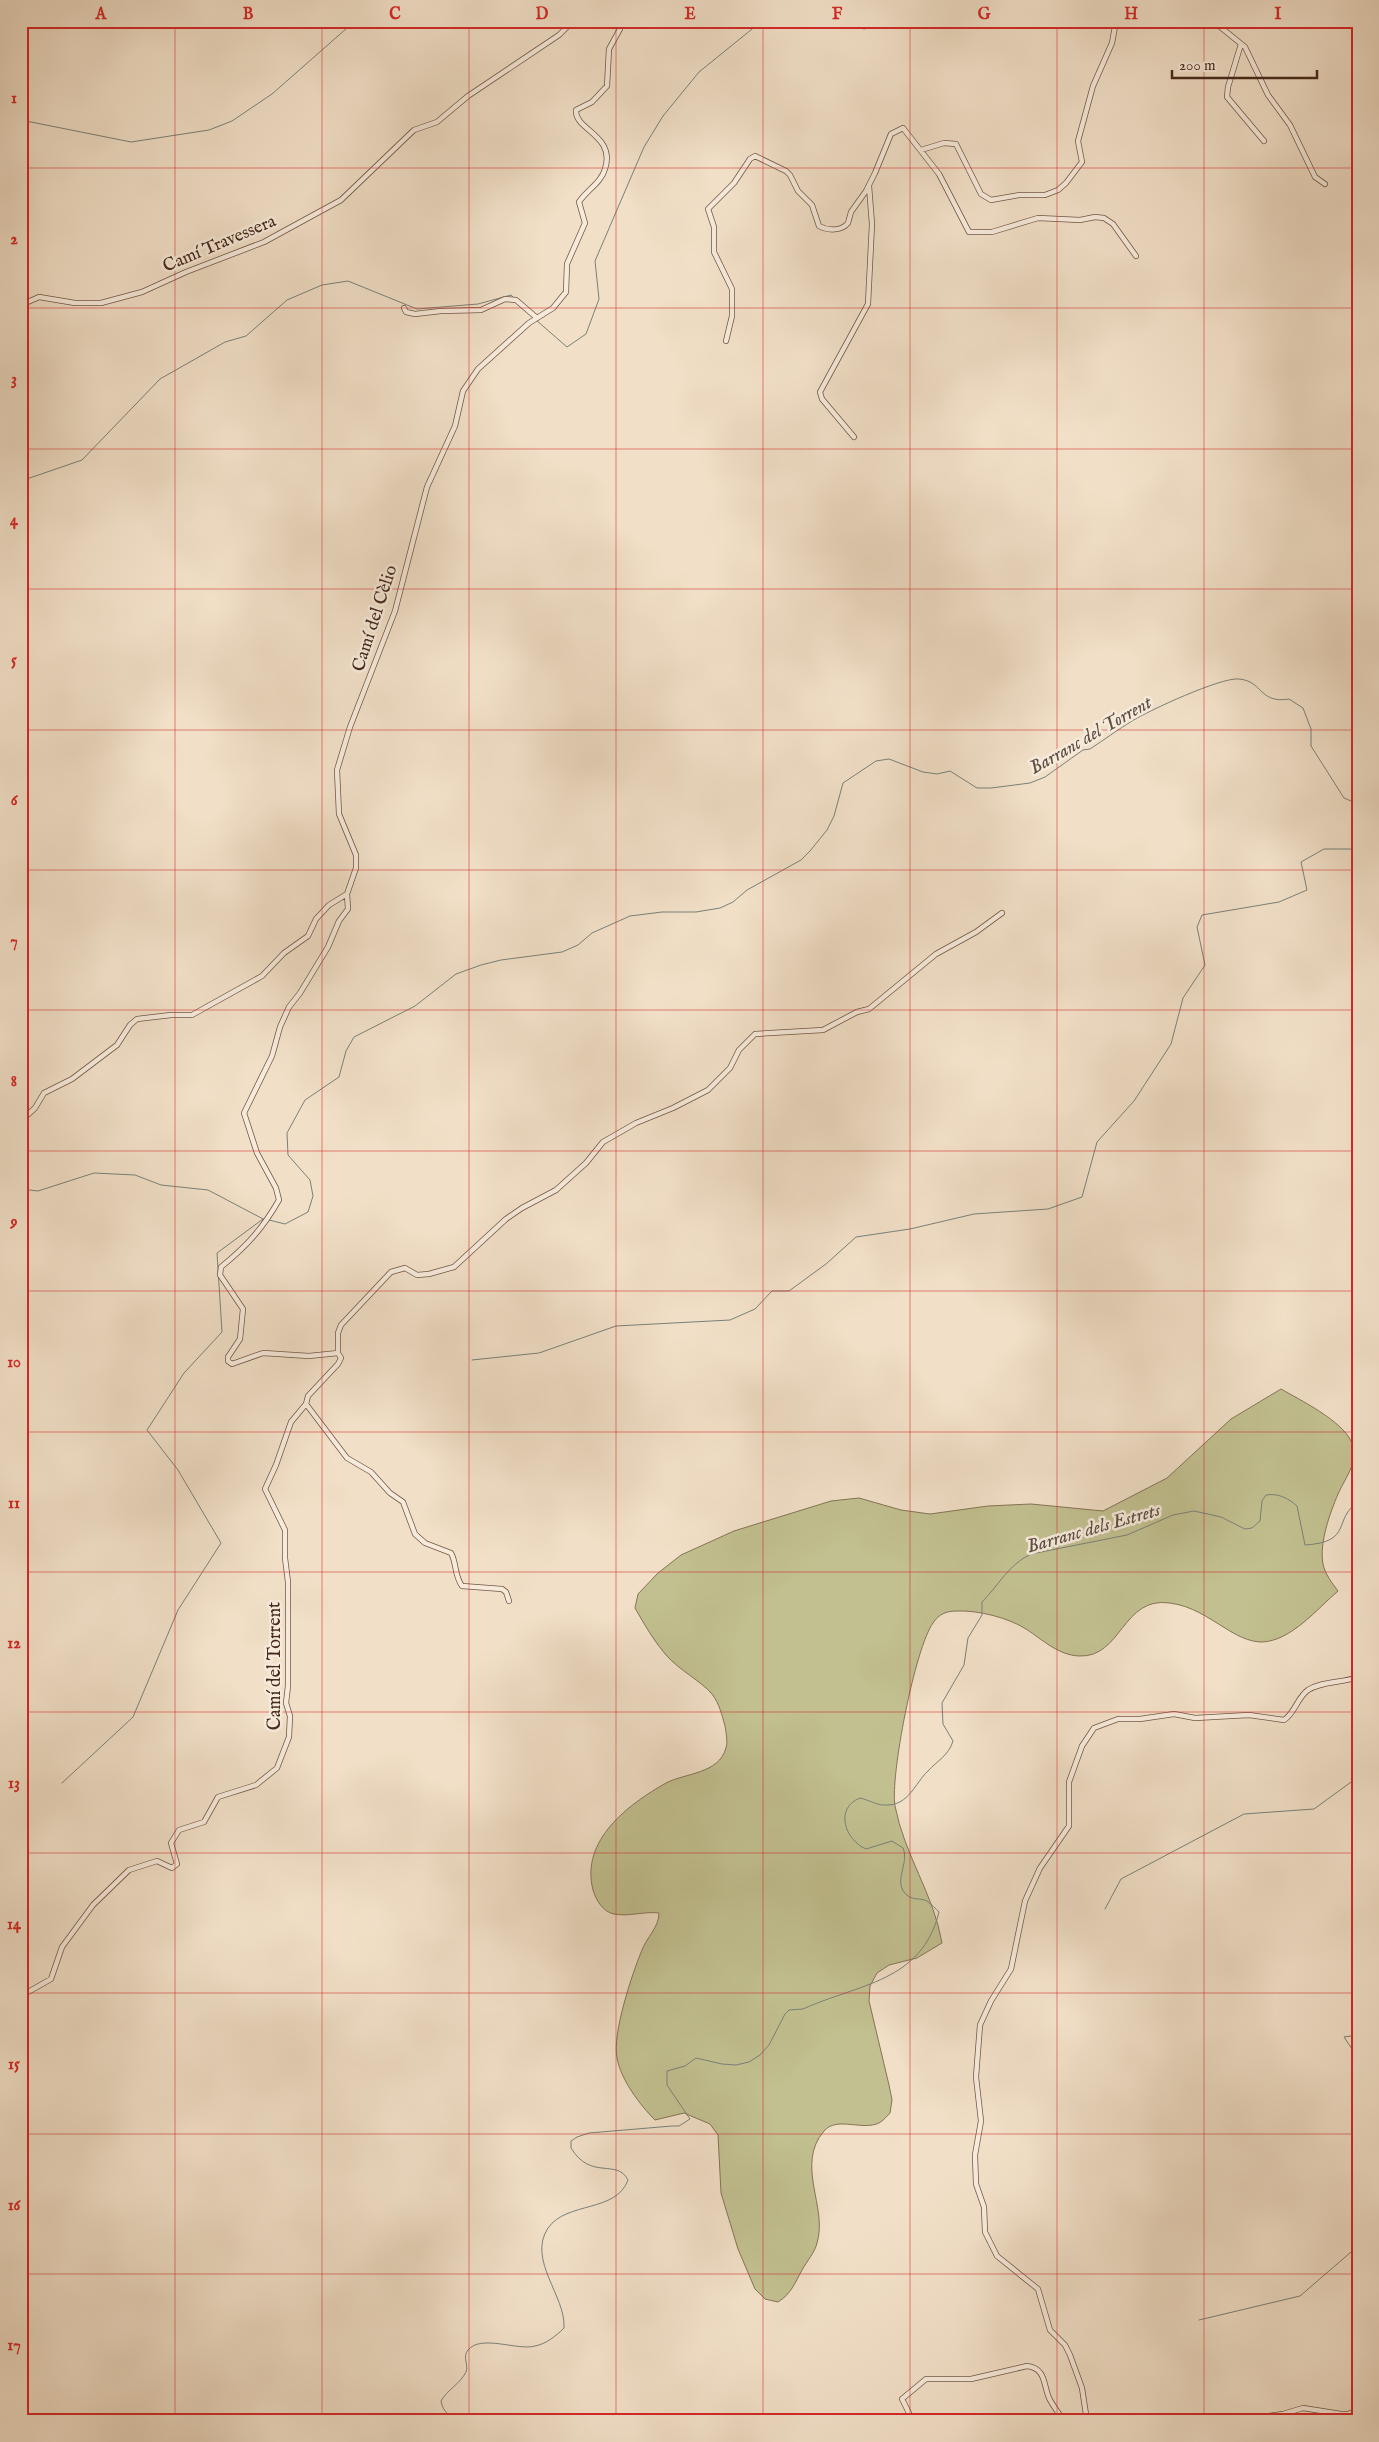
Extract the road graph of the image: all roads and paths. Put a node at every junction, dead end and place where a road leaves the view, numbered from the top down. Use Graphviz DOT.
graph roads {
  1 [pos="573,21"];
  2 [pos="622,21"];
  3 [pos="1116,21"];
  4 [pos="1213,21"];
  5 [pos="1241,44"];
  6 [pos="1264,141"];
  7 [pos="921,150"];
  8 [pos="1325,184"];
  9 [pos="869,186"];
  10 [pos="1136,256"];
  11 [pos="21,305"];
  12 [pos="404,308"];
  13 [pos="537,318"];
  14 [pos="726,341"];
  15 [pos="854,437"];
  16 [pos="347,894"];
  17 [pos="1002,913"];
  18 [pos="21,1121"];
  19 [pos="338,1353"];
  20 [pos="306,1404"];
  21 [pos="508,1601"];
  22 [pos="1358,1677"];
  23 [pos="21,1996"];
  24 [pos="1358,2410"];
  25 [pos="913,2421"];
  26 [pos="1064,2421"];
  27 [pos="1087,2421"];
  28 [pos="1234,2421"];
  1 -- 11 [label="street, Camí Travessera"];
  2 -- 13 [label="street, Camí del Cèlio"];
  3 -- 7 [label="street"];
  4 -- 5 [label="street"];
  5 -- 6 [label="street"];
  5 -- 8 [label="street"];
  7 -- 9 [label="street"];
  7 -- 10 [label="street"];
  9 -- 14 [label="street"];
  9 -- 15 [label="street"];
  12 -- 13 [label="street"];
  13 -- 16 [label="street, Camí del Cèlio"];
  16 -- 18 [label="street"];
  16 -- 19 [label="street, Camí del Cèlio"];
  17 -- 19 [label="street"];
  19 -- 20 [label="street"];
  20 -- 21 [label="street"];
  20 -- 23 [label="street, Camí del Torrent"];
  22 -- 27 [label="street"];
  24 -- 28 [label="street"];
  25 -- 26 [label="street"];
}
